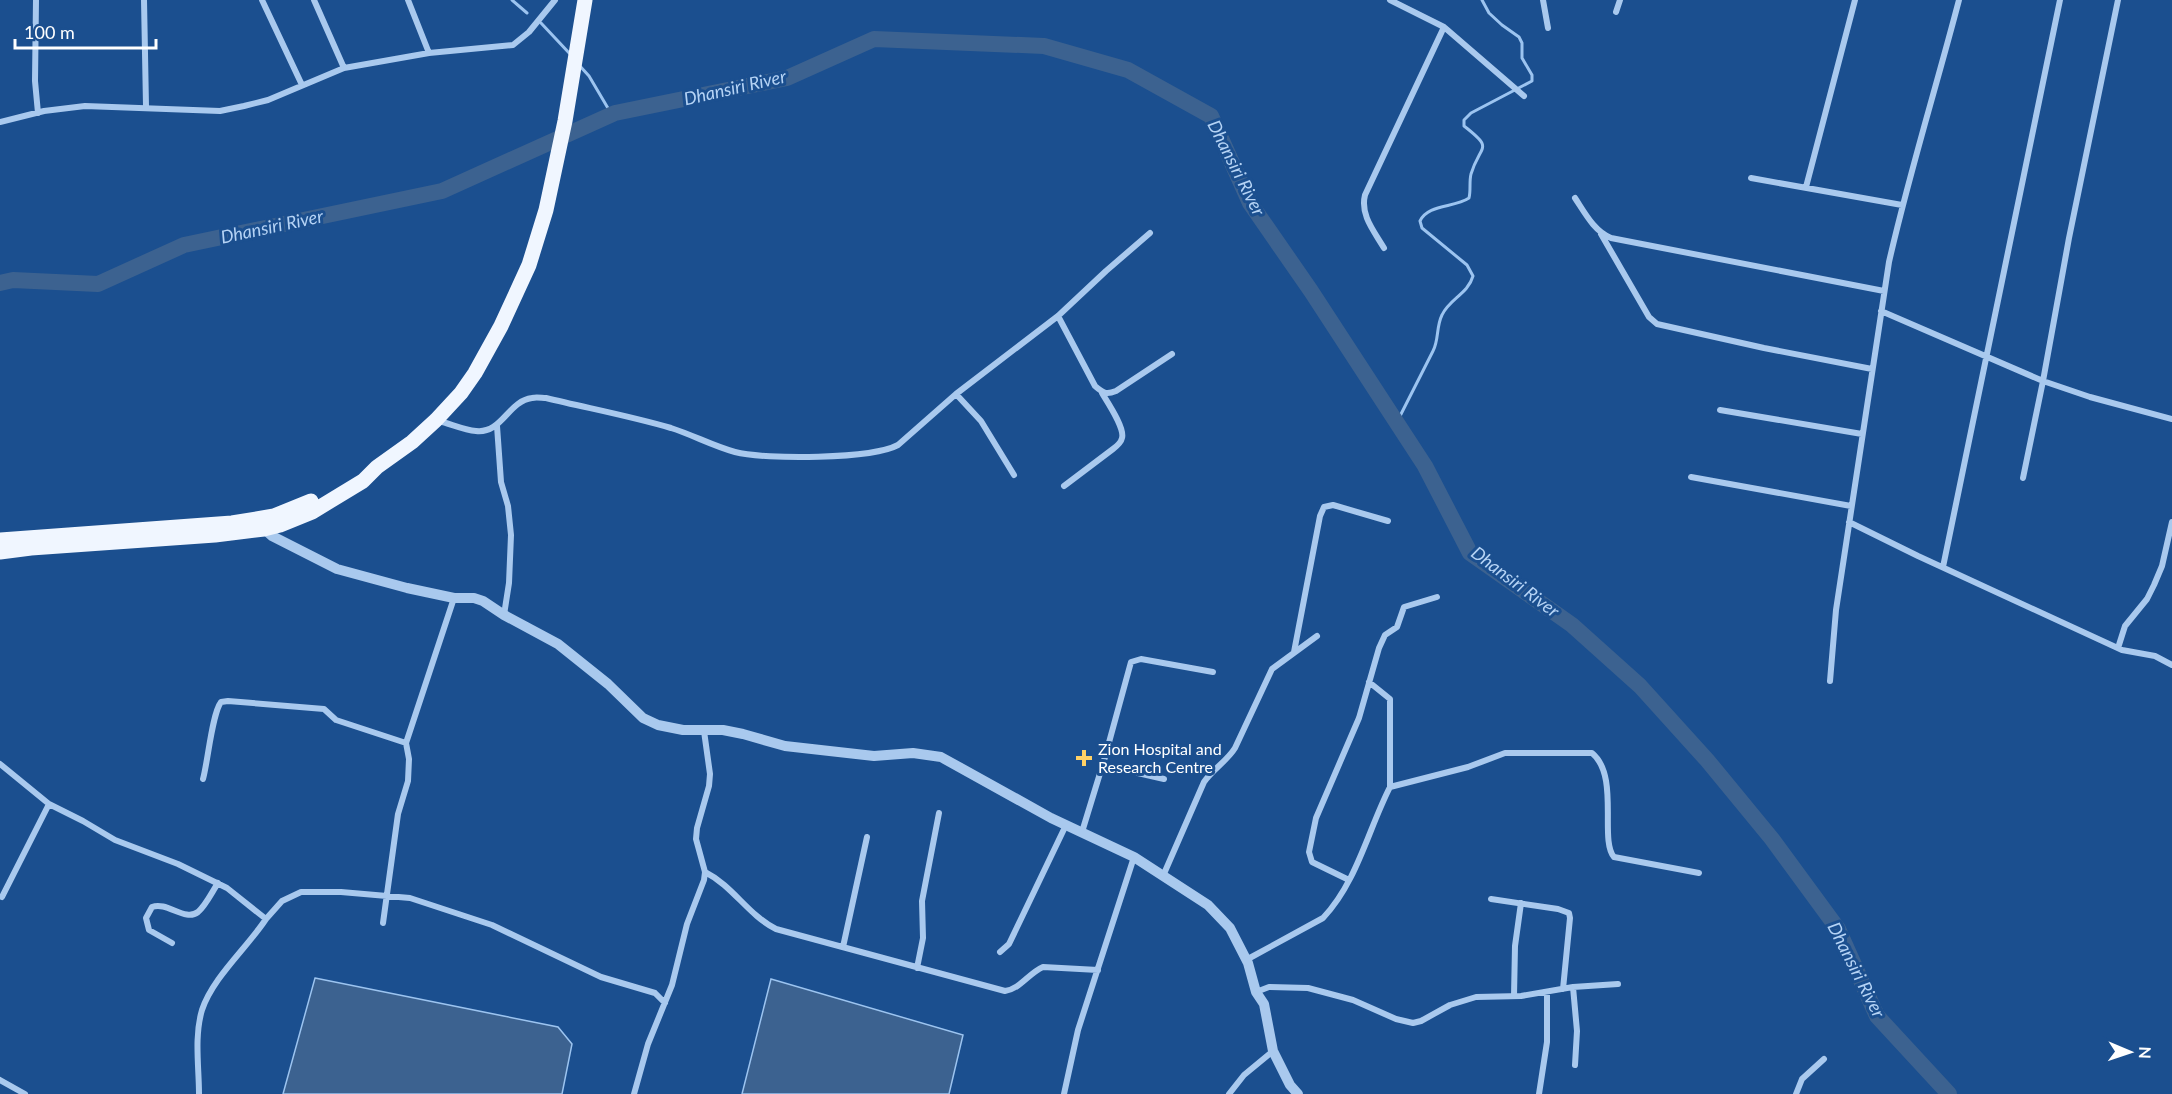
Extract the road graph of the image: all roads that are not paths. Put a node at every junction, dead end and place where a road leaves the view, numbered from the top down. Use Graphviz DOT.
graph roads {
  1 [pos="36,0"];
  2 [pos="144,0"];
  3 [pos="262,0"];
  4 [pos="314,0"];
  5 [pos="408,0"];
  6 [pos="555,0"];
  7 [pos="585,0"];
  8 [pos="1390,0"];
  9 [pos="1543,0"];
  10 [pos="1620,0"];
  11 [pos="1855,0"];
  12 [pos="1959,0"];
  13 [pos="2060,0"];
  14 [pos="2118,0"];
  15 [pos="1616,12"];
  16 [pos="1444,27"];
  17 [pos="1548,28"];
  18 [pos="429,53"];
  19 [pos="344,68"];
  20 [pos="302,85"];
  21 [pos="1524,96"];
  22 [pos="146,106"];
  23 [pos="38,113"];
  24 [pos="0,122"];
  25 [pos="1751,178"];
  26 [pos="1806,187"];
  27 [pos="1575,198"];
  28 [pos="1902,205"];
  29 [pos="1600,232"];
  30 [pos="1150,233"];
  31 [pos="1384,248"];
  32 [pos="1884,291"];
  33 [pos="1881,311"];
  34 [pos="1058,316"];
  35 [pos="1172,354"];
  36 [pos="1987,358"];
  37 [pos="1872,369"];
  38 [pos="2043,381"];
  39 [pos="1102,393"];
  40 [pos="956,394"];
  41 [pos="1720,410"];
  42 [pos="2172,419"];
  43 [pos="436,420"];
  44 [pos="497,426"];
  45 [pos="1862,434"];
  46 [pos="1014,475"];
  47 [pos="1691,477"];
  48 [pos="2023,478"];
  49 [pos="1064,486"];
  50 [pos="1851,506"];
  51 [pos="1388,521"];
  52 [pos="1849,522"];
  53 [pos="2172,522"];
  54 [pos="259,525"];
  55 [pos="0,540"];
  56 [pos="0,552"];
  57 [pos="1943,567"];
  58 [pos="1437,597"];
  59 [pos="454,598"];
  60 [pos="504,615"];
  61 [pos="1317,636"];
  62 [pos="2118,648"];
  63 [pos="1294,652"];
  64 [pos="2172,665"];
  65 [pos="1214,672"];
  66 [pos="1830,681"];
  67 [pos="1369,682"];
  68 [pos="704,731"];
  69 [pos="406,743"];
  70 [pos="0,764"];
  71 [pos="1103,765"];
  72 [pos="203,779"];
  73 [pos="1164,779"];
  74 [pos="1390,787"];
  75 [pos="49,804"];
  76 [pos="939,813"];
  77 [pos="1065,825"];
  78 [pos="1082,832"];
  79 [pos="867,837"];
  80 [pos="1134,857"];
  81 [pos="705,872"];
  82 [pos="1699,873"];
  83 [pos="1163,876"];
  84 [pos="1349,879"];
  85 [pos="218,883"];
  86 [pos="386,895"];
  87 [pos="2,897"];
  88 [pos="1491,898"];
  89 [pos="1521,903"];
  90 [pos="266,919"];
  91 [pos="383,923"];
  92 [pos="172,943"];
  93 [pos="843,947"];
  94 [pos="1000,952"];
  95 [pos="1246,960"];
  96 [pos="917,968"];
  97 [pos="1098,970"];
  98 [pos="1618,984"];
  99 [pos="1573,987"];
  100 [pos="1563,989"];
  101 [pos="1256,992"];
  102 [pos="1547,993"];
  103 [pos="1514,996"];
  104 [pos="665,1003"];
  105 [pos="1273,1051"];
  106 [pos="1824,1059"];
  107 [pos="1575,1065"];
  108 [pos="0,1080"];
  109 [pos="25,1094"];
  110 [pos="199,1094"];
  111 [pos="634,1094"];
  112 [pos="1064,1094"];
  113 [pos="1229,1094"];
  114 [pos="1298,1094"];
  115 [pos="1539,1094"];
  116 [pos="1796,1094"];
  1 -- 23 [label="street"];
  2 -- 22 [label="street"];
  3 -- 20 [label="street"];
  4 -- 19 [label="street"];
  5 -- 18 [label="street"];
  6 -- 18 [label="street"];
  7 -- 43 [label="main road"];
  8 -- 16 [label="street"];
  9 -- 17 [label="street"];
  10 -- 15 [label="street"];
  11 -- 26 [label="street"];
  12 -- 28 [label="street"];
  13 -- 36 [label="street"];
  14 -- 38 [label="street"];
  16 -- 21 [label="street"];
  16 -- 31 [label="street"];
  18 -- 19 [label="street"];
  19 -- 20 [label="street"];
  20 -- 22 [label="street"];
  22 -- 23 [label="street"];
  23 -- 24 [label="street"];
  25 -- 26 [label="street"];
  26 -- 28 [label="street"];
  27 -- 29 [label="street"];
  28 -- 32 [label="street"];
  29 -- 32 [label="street"];
  29 -- 37 [label="street"];
  30 -- 34 [label="street"];
  32 -- 33 [label="street"];
  33 -- 36 [label="street"];
  33 -- 37 [label="street"];
  34 -- 39 [label="street"];
  34 -- 40 [label="street"];
  35 -- 39 [label="street"];
  36 -- 38 [label="street"];
  36 -- 57 [label="street"];
  37 -- 45 [label="street"];
  38 -- 42 [label="street"];
  38 -- 48 [label="street"];
  39 -- 49 [label="street"];
  40 -- 44 [label="street"];
  40 -- 46 [label="street"];
  41 -- 45 [label="street"];
  43 -- 44 [label="street"];
  43 -- 54 [label="main road"];
  44 -- 60 [label="street"];
  45 -- 50 [label="street"];
  47 -- 50 [label="street"];
  50 -- 52 [label="street"];
  51 -- 63 [label="street"];
  52 -- 57 [label="street"];
  52 -- 66 [label="street"];
  53 -- 62 [label="street"];
  54 -- 55 [label="main road"];
  54 -- 56 [label="main road"];
  54 -- 59 [label="street"];
  57 -- 62 [label="street"];
  58 -- 67 [label="street"];
  59 -- 60 [label="street"];
  59 -- 69 [label="street"];
  60 -- 68 [label="street"];
  61 -- 63 [label="street"];
  62 -- 64 [label="street"];
  63 -- 83 [label="street"];
  65 -- 71 [label="street"];
  67 -- 74 [label="street"];
  67 -- 84 [label="street"];
  68 -- 77 [label="street"];
  68 -- 81 [label="street"];
  69 -- 72 [label="street"];
  69 -- 86 [label="street"];
  70 -- 75 [label="street"];
  71 -- 73 [label="street"];
  71 -- 78 [label="street"];
  74 -- 82 [label="street"];
  74 -- 84 [label="street"];
  75 -- 85 [label="street"];
  75 -- 87 [label="street"];
  76 -- 96 [label="street"];
  77 -- 78 [label="street"];
  77 -- 94 [label="street"];
  78 -- 80 [label="street"];
  79 -- 93 [label="street"];
  80 -- 83 [label="street"];
  80 -- 97 [label="street"];
  81 -- 93 [label="street"];
  81 -- 104 [label="street"];
  83 -- 95 [label="street"];
  84 -- 95 [label="street"];
  85 -- 90 [label="street"];
  85 -- 92 [label="street"];
  86 -- 90 [label="street"];
  86 -- 91 [label="street"];
  86 -- 104 [label="street"];
  88 -- 89 [label="street"];
  89 -- 100 [label="street"];
  89 -- 103 [label="street"];
  90 -- 110 [label="street"];
  93 -- 96 [label="street"];
  95 -- 101 [label="street"];
  96 -- 97 [label="street"];
  97 -- 112 [label="street"];
  98 -- 99 [label="street"];
  99 -- 100 [label="street"];
  99 -- 107 [label="street"];
  100 -- 102 [label="street"];
  101 -- 103 [label="street"];
  101 -- 105 [label="street"];
  102 -- 103 [label="street"];
  102 -- 115 [label="street"];
  104 -- 111 [label="street"];
  105 -- 113 [label="street"];
  105 -- 114 [label="street"];
  106 -- 116 [label="street"];
  108 -- 109 [label="street"];
}
